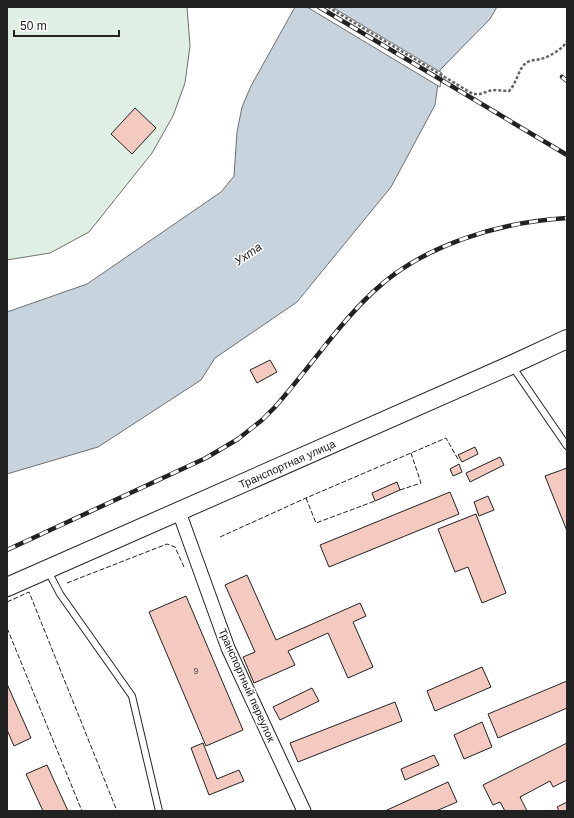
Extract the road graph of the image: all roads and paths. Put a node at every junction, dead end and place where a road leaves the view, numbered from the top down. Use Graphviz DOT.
graph roads {
  1 [pos="328,7"];
  2 [pos="567,41"];
  3 [pos="567,339"];
  4 [pos="511,365"];
  5 [pos="567,446"];
  6 [pos="179,512"];
  7 [pos="47,569"];
  8 [pos="7,587"];
  9 [pos="159,811"];
  10 [pos="304,811"];
  1 -- 2 [label="path"];
  3 -- 4 [label="street, Транспортная улица"];
  4 -- 5 [label="lane"];
  4 -- 6 [label="street, Транспортная улица"];
  6 -- 7 [label="street, Транспортная улица"];
  6 -- 10 [label="street, Транспортный переулок"];
  7 -- 8 [label="street, Транспортная улица"];
  7 -- 9 [label="lane"];
}
